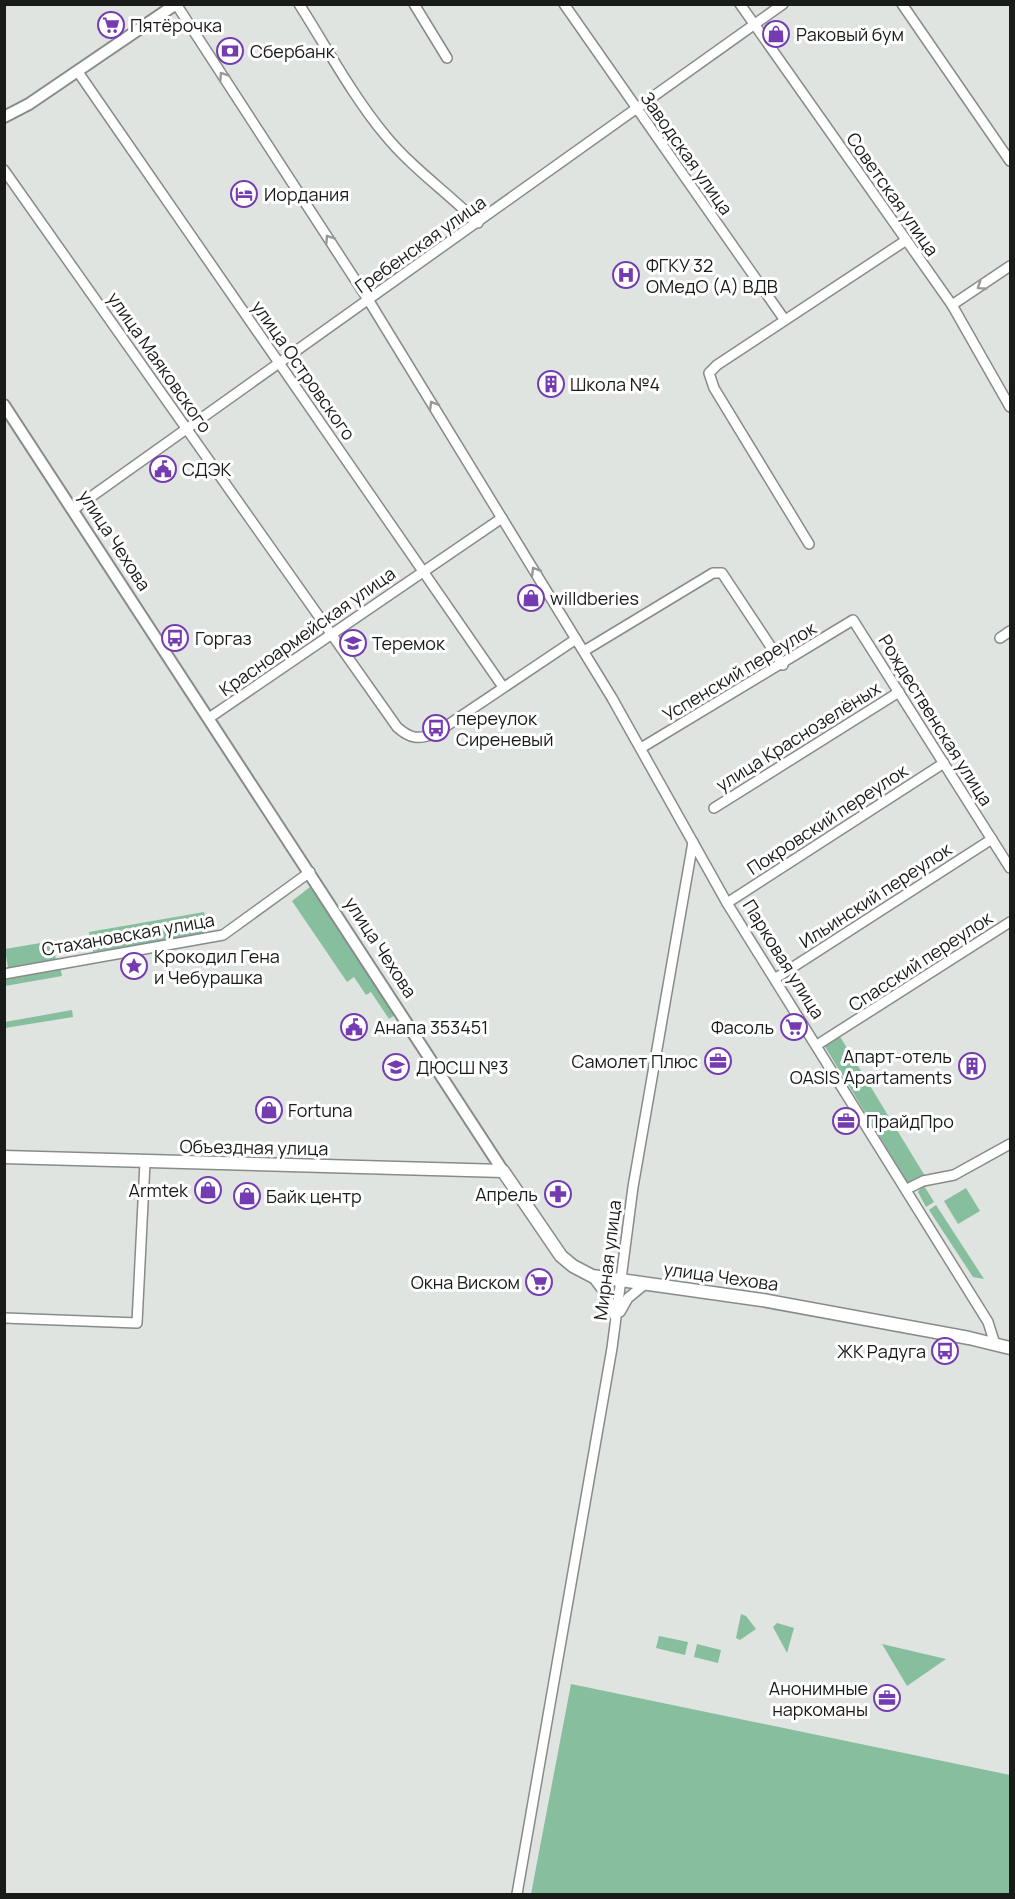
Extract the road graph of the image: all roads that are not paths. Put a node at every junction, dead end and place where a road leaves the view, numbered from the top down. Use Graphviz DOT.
graph roads {
  1 [pos="176,4"];
  2 [pos="299,4"];
  3 [pos="414,4"];
  4 [pos="564,4"];
  5 [pos="740,4"];
  6 [pos="783,4"];
  7 [pos="902,4"];
  8 [pos="754,24"];
  9 [pos="447,58"];
  10 [pos="78,72"];
  11 [pos="636,109"];
  12 [pos="4,117"];
  13 [pos="1011,161"];
  14 [pos="4,170"];
  15 [pos="478,223"];
  16 [pos="905,241"];
  17 [pos="1011,266"];
  18 [pos="369,301"];
  19 [pos="952,305"];
  20 [pos="784,319"];
  21 [pos="278,364"];
  22 [pos="4,405"];
  23 [pos="1011,407"];
  24 [pos="186,428"];
  25 [pos="74,509"];
  26 [pos="502,518"];
  27 [pos="809,544"];
  28 [pos="423,570"];
  29 [pos="853,620"];
  30 [pos="1011,632"];
  31 [pos="331,635"];
  32 [pos="1000,638"];
  33 [pos="576,639"];
  34 [pos="584,651"];
  35 [pos="783,665"];
  36 [pos="503,687"];
  37 [pos="900,692"];
  38 [pos="209,718"];
  39 [pos="641,748"];
  40 [pos="944,763"];
  41 [pos="714,808"];
  42 [pos="992,839"];
  43 [pos="693,842"];
  44 [pos="1011,868"];
  45 [pos="310,872"];
  46 [pos="727,903"];
  47 [pos="1011,922"];
  48 [pos="4,974"];
  49 [pos="776,978"];
  50 [pos="817,1045"];
  51 [pos="1011,1144"];
  52 [pos="4,1158"];
  53 [pos="145,1162"];
  54 [pos="503,1171"];
  55 [pos="907,1189"];
  56 [pos="592,1276"];
  57 [pos="621,1281"];
  58 [pos="645,1284"];
  59 [pos="4,1318"];
  60 [pos="616,1322"];
  61 [pos="995,1344"];
  62 [pos="1011,1348"];
  63 [pos="517,1894"];
  1 -- 10 [label="street"];
  18 -- 1 [label="street, Парковая улица, one-way"];
  2 -- 15 [label="street"];
  3 -- 9 [label="street"];
  4 -- 11 [label="street, Заводская улица"];
  5 -- 8 [label="street, Советская улица"];
  6 -- 8 [label="street, Гребенская улица"];
  7 -- 13 [label="street"];
  8 -- 11 [label="street, Гребенская улица"];
  8 -- 16 [label="street, Советская улица"];
  10 -- 12 [label="street"];
  10 -- 21 [label="street, улица Островского"];
  11 -- 15 [label="street, Гребенская улица"];
  11 -- 20 [label="street, Заводская улица"];
  14 -- 24 [label="street, улица Маяковского"];
  15 -- 18 [label="street, Гребенская улица"];
  16 -- 19 [label="street, Советская улица"];
  16 -- 20 [label="street"];
  17 -- 19 [label="street, one-way"];
  18 -- 21 [label="street, Гребенская улица"];
  26 -- 18 [label="street, Парковая улица, one-way"];
  19 -- 23 [label="street, Советская улица"];
  20 -- 27 [label="street"];
  21 -- 24 [label="street, Гребенская улица"];
  21 -- 28 [label="street, улица Островского"];
  22 -- 25 [label="street, улица Чехова"];
  24 -- 25 [label="street, Гребенская улица"];
  24 -- 31 [label="street, улица Маяковского"];
  25 -- 38 [label="street, улица Чехова"];
  26 -- 28 [label="street, Красноармейская улица"];
  33 -- 26 [label="street, Парковая улица, one-way"];
  28 -- 31 [label="street, Красноармейская улица"];
  28 -- 36 [label="street, улица Островского"];
  29 -- 35 [label="street, Успенский переулок"];
  29 -- 37 [label="street, Рождественская улица"];
  30 -- 32 [label="street"];
  31 -- 36 [label="street, улица Маяковского"];
  31 -- 38 [label="street, Красноармейская улица"];
  33 -- 34 [label="street, Парковая улица"];
  33 -- 36 [label="street"];
  34 -- 35 [label="street"];
  34 -- 39 [label="street, Парковая улица"];
  35 -- 39 [label="street, Успенский переулок"];
  37 -- 40 [label="street, Рождественская улица"];
  37 -- 41 [label="street, улица Краснозелёных"];
  38 -- 45 [label="street, улица Чехова"];
  39 -- 43 [label="street, Парковая улица"];
  40 -- 42 [label="street, Рождественская улица"];
  40 -- 46 [label="street, Покровский переулок"];
  42 -- 44 [label="street, Рождественская улица"];
  42 -- 49 [label="street, Ильинский переулок"];
  43 -- 46 [label="street, Парковая улица"];
  43 -- 57 [label="street, Мирная улица"];
  45 -- 48 [label="street, Стахановская улица"];
  45 -- 54 [label="street, улица Чехова"];
  46 -- 49 [label="street, Парковая улица"];
  47 -- 50 [label="street, Спасский переулок"];
  49 -- 50 [label="street, Парковая улица"];
  50 -- 55 [label="street, Парковая улица"];
  51 -- 55 [label="street"];
  52 -- 53 [label="main road, Объездная улица"];
  53 -- 54 [label="main road, Объездная улица"];
  53 -- 59 [label="street"];
  54 -- 56 [label="main road, улица Чехова"];
  55 -- 61 [label="street, Парковая улица"];
  56 -- 57 [label="main road, улица Чехова"];
  56 -- 60 [label="street"];
  57 -- 58 [label="main road, улица Чехова"];
  57 -- 60 [label="street, Мирная улица"];
  58 -- 60 [label="street"];
  58 -- 61 [label="main road, улица Чехова"];
  60 -- 63 [label="street, Мирная улица"];
  61 -- 62 [label="main road"];
}
